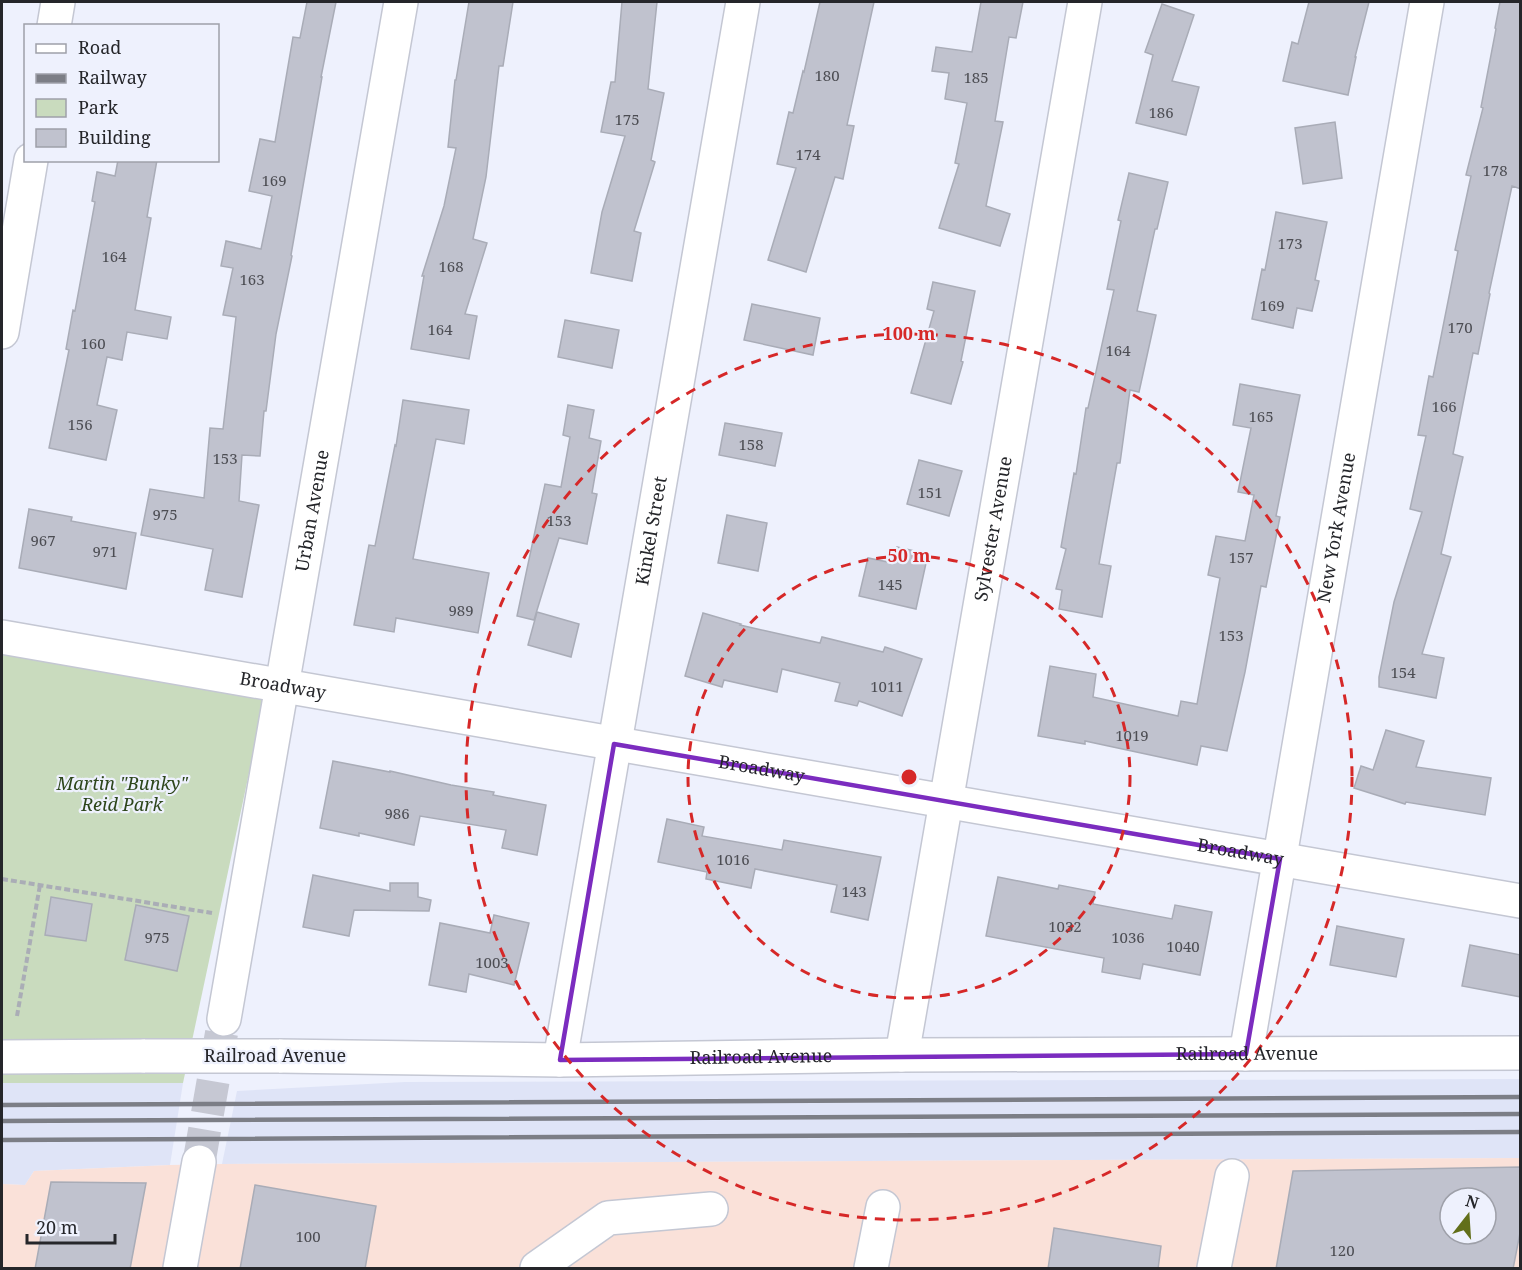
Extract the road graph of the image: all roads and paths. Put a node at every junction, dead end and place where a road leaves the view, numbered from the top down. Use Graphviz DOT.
graph roads {
  1 [pos="58,2"];
  2 [pos="400,2"];
  3 [pos="742,2"];
  4 [pos="1085,2"];
  5 [pos="1427,2"];
  6 [pos="54,24"];
  7 [pos="31,162"];
  8 [pos="2,332"];
  9 [pos="2,637"];
  10 [pos="282,686"];
  11 [pos="614,744"];
  12 [pos="946,801"];
  13 [pos="1280,859"];
  14 [pos="2,879"];
  15 [pos="40,885"];
  16 [pos="1521,901"];
  17 [pos="213,913"];
  18 [pos="17,1016"];
  19 [pos="224,1019"];
  20 [pos="1521,1053"];
  21 [pos="1246,1054"];
  22 [pos="902,1055"];
  23 [pos="2,1058"];
  24 [pos="560,1060"];
  25 [pos="199,1162"];
  26 [pos="1232,1176"];
  27 [pos="883,1206"];
  28 [pos="711,1209"];
  29 [pos="180,1269"];
  30 [pos="537,1269"];
  31 [pos="871,1269"];
  32 [pos="1214,1269"];
  1 -- 6 [label="street"];
  2 -- 10 [label="street, Urban Avenue"];
  3 -- 11 [label="street, Kinkel Street"];
  4 -- 12 [label="street, Sylvester Avenue"];
  5 -- 13 [label="street, New York Avenue"];
  7 -- 8 [label="street"];
  9 -- 10 [label="street, Broadway"];
  10 -- 11 [label="street, Broadway"];
  10 -- 19 [label="street, Urban Avenue"];
  11 -- 12 [label="street, Broadway"];
  11 -- 24 [label="street, Kinkel Street"];
  12 -- 13 [label="street, Broadway"];
  12 -- 22 [label="street, Sylvester Avenue"];
  13 -- 16 [label="street, Broadway"];
  13 -- 21 [label="street, New York Avenue"];
  14 -- 15 [label="path"];
  15 -- 17 [label="path"];
  15 -- 18 [label="path"];
  20 -- 21 [label="street, Railroad Avenue"];
  21 -- 22 [label="street, Railroad Avenue"];
  22 -- 24 [label="street, Railroad Avenue"];
  23 -- 24 [label="street, Railroad Avenue, bridge"];
  25 -- 29 [label="street"];
  26 -- 32 [label="street"];
  27 -- 31 [label="street"];
  28 -- 30 [label="street"];
}
